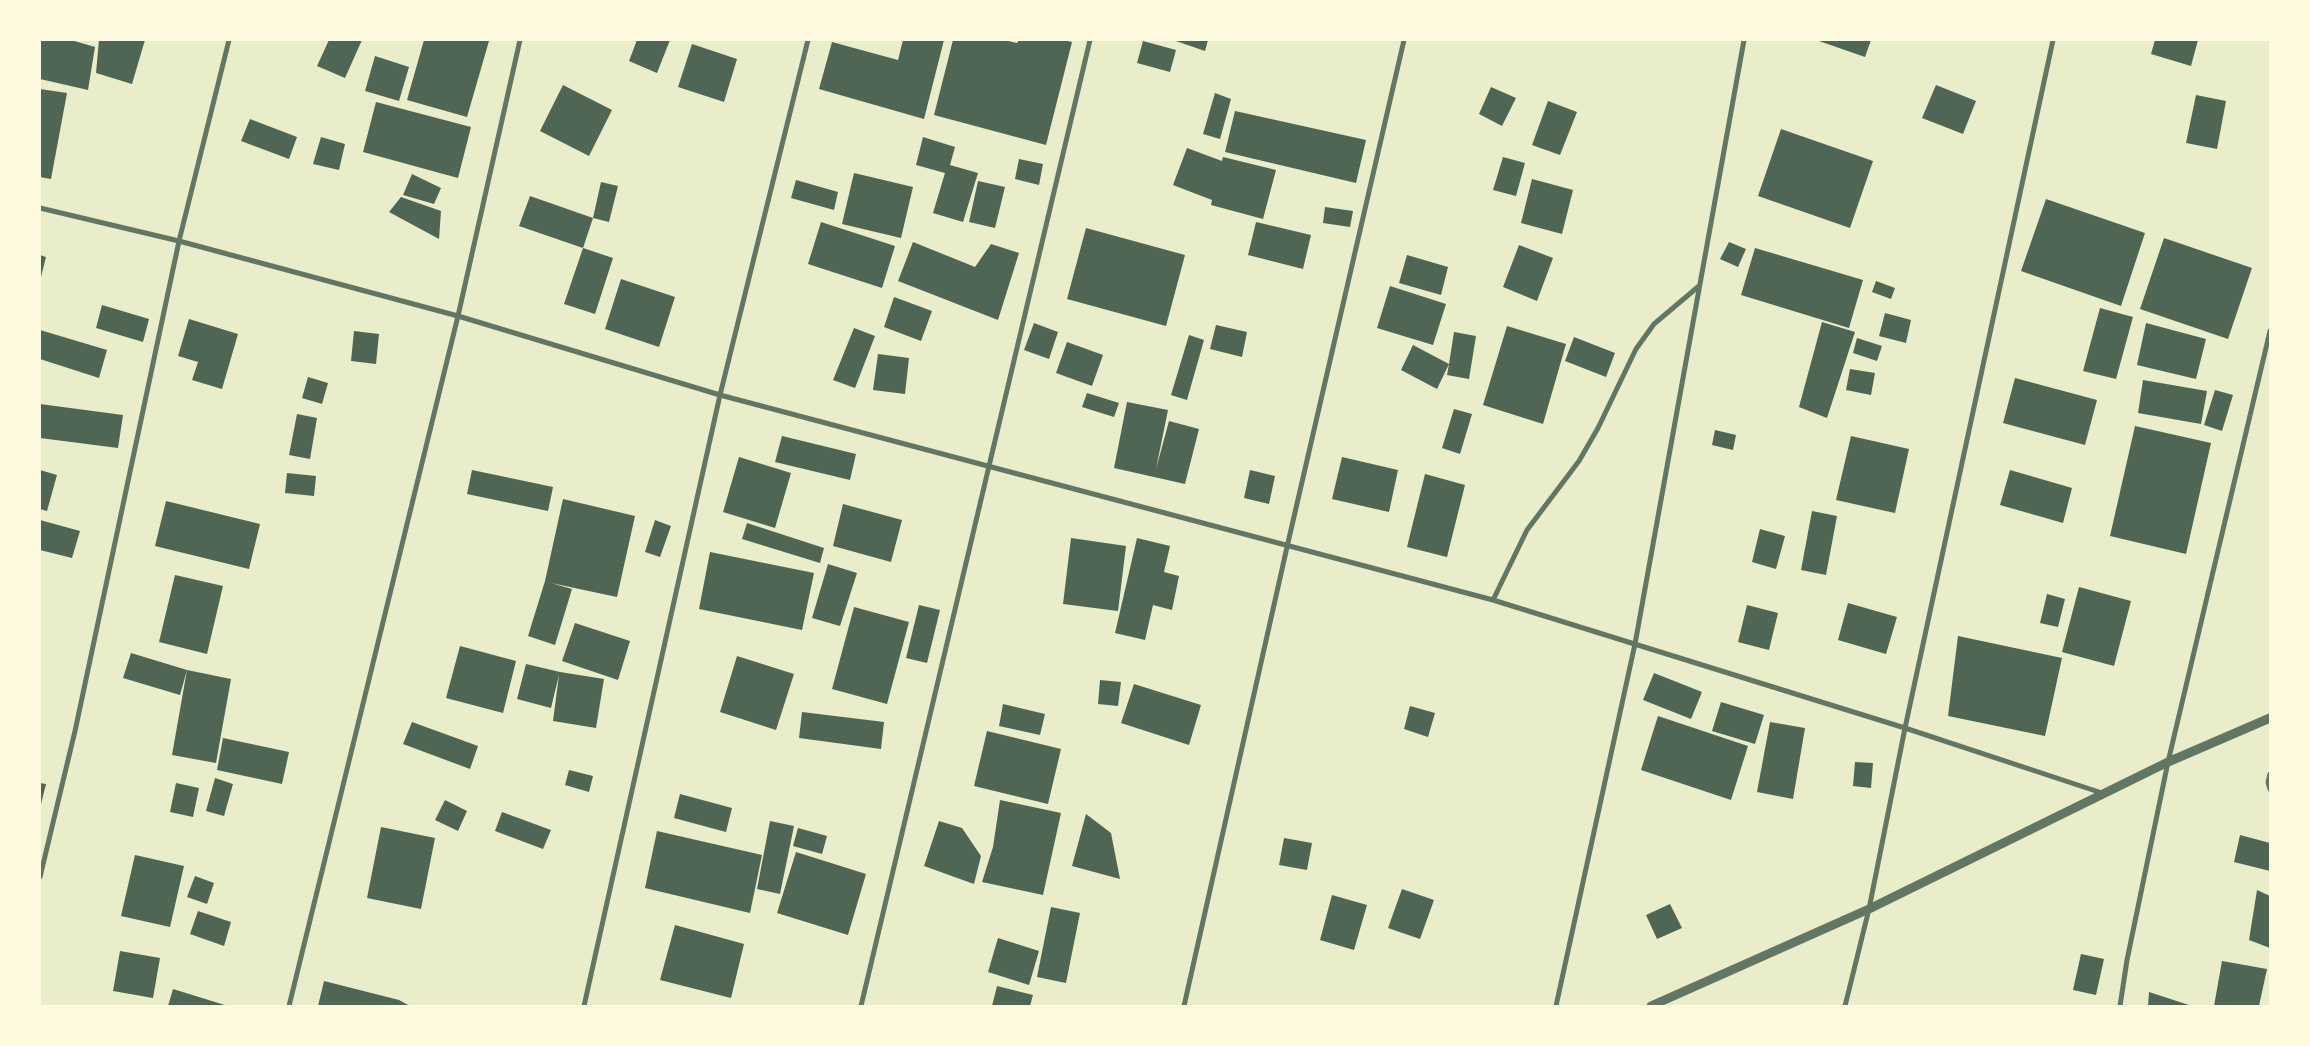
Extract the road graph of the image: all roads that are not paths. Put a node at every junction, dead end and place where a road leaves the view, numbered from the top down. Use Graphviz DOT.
graph roads {
  1 [pos="229,40"];
  2 [pos="520,40"];
  3 [pos="808,40"];
  4 [pos="1090,40"];
  5 [pos="1404,40"];
  6 [pos="1744,40"];
  7 [pos="2053,40"];
  8 [pos="40,208"];
  9 [pos="179,241"];
  10 [pos="1699,286"];
  11 [pos="458,316"];
  12 [pos="2270,330"];
  13 [pos="720,395"];
  14 [pos="989,466"];
  15 [pos="1286,547"];
  16 [pos="1493,600"];
  17 [pos="1634,644"];
  18 [pos="2270,718"];
  19 [pos="1905,728"];
  20 [pos="2168,762"];
  21 [pos="2270,774"];
  22 [pos="2270,789"];
  23 [pos="2104,794"];
  24 [pos="40,877"];
  25 [pos="1869,909"];
  26 [pos="289,1006"];
  27 [pos="584,1006"];
  28 [pos="861,1006"];
  29 [pos="1184,1006"];
  30 [pos="1556,1006"];
  31 [pos="1651,1006"];
  32 [pos="1845,1006"];
  33 [pos="2120,1006"];
  1 -- 9 [label="street"];
  2 -- 11 [label="street"];
  3 -- 13 [label="street"];
  4 -- 14 [label="street"];
  5 -- 15 [label="street"];
  6 -- 10 [label="street"];
  7 -- 19 [label="street"];
  8 -- 9 [label="street"];
  9 -- 11 [label="street"];
  9 -- 24 [label="street"];
  10 -- 16 [label="street"];
  10 -- 17 [label="street"];
  11 -- 13 [label="street"];
  11 -- 26 [label="street"];
  12 -- 20 [label="street"];
  13 -- 14 [label="street"];
  13 -- 27 [label="street"];
  14 -- 15 [label="street"];
  14 -- 28 [label="street"];
  15 -- 16 [label="street"];
  15 -- 29 [label="street"];
  16 -- 17 [label="street"];
  17 -- 19 [label="street"];
  17 -- 30 [label="street"];
  18 -- 20 [label="street"];
  19 -- 23 [label="street"];
  19 -- 25 [label="street"];
  20 -- 23 [label="street"];
  20 -- 33 [label="street"];
  21 -- 22 [label="street"];
  23 -- 25 [label="street"];
  25 -- 31 [label="street"];
  25 -- 32 [label="street"];
}
